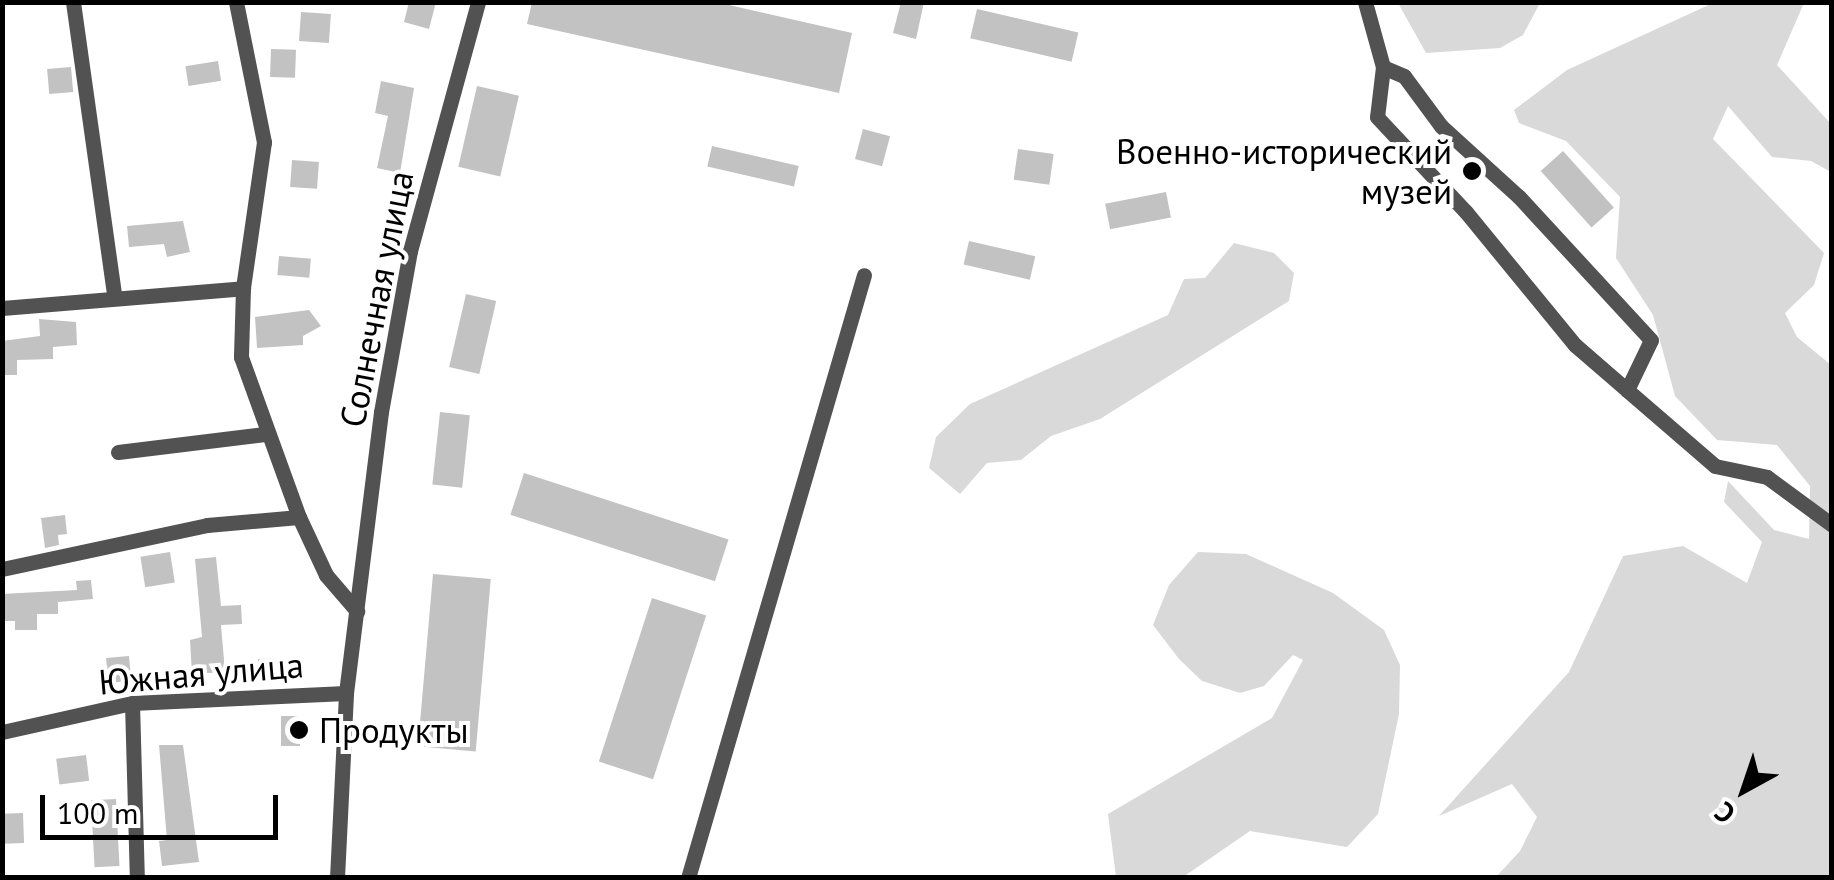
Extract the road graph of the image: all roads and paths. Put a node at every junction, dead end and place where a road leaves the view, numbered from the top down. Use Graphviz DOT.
graph roads {
  1 [pos="73,2"];
  2 [pos="236,2"];
  3 [pos="478,2"];
  4 [pos="1365,2"];
  5 [pos="1383,66"];
  6 [pos="864,274"];
  7 [pos="243,288"];
  8 [pos="114,294"];
  9 [pos="2,308"];
  10 [pos="1626,390"];
  11 [pos="264,434"];
  12 [pos="118,452"];
  13 [pos="299,517"];
  14 [pos="1832,526"];
  15 [pos="2,569"];
  16 [pos="357,611"];
  17 [pos="346,693"];
  18 [pos="132,704"];
  19 [pos="2,732"];
  20 [pos="137,878"];
  21 [pos="337,878"];
  22 [pos="688,878"];
  1 -- 8 [label="street"];
  2 -- 7 [label="street"];
  3 -- 16 [label="street, Солнечная улица"];
  4 -- 5 [label="street"];
  5 -- 10 [label="street"];
  5 -- 10 [label="street"];
  6 -- 22 [label="street"];
  7 -- 8 [label="street"];
  7 -- 11 [label="street"];
  8 -- 9 [label="street"];
  10 -- 14 [label="street"];
  11 -- 12 [label="street"];
  11 -- 13 [label="street"];
  13 -- 15 [label="street"];
  13 -- 16 [label="street"];
  16 -- 17 [label="street, Солнечная улица"];
  17 -- 18 [label="street, Южная улица"];
  17 -- 21 [label="street, Солнечная улица"];
  18 -- 19 [label="street, Южная улица"];
  18 -- 20 [label="street"];
}
